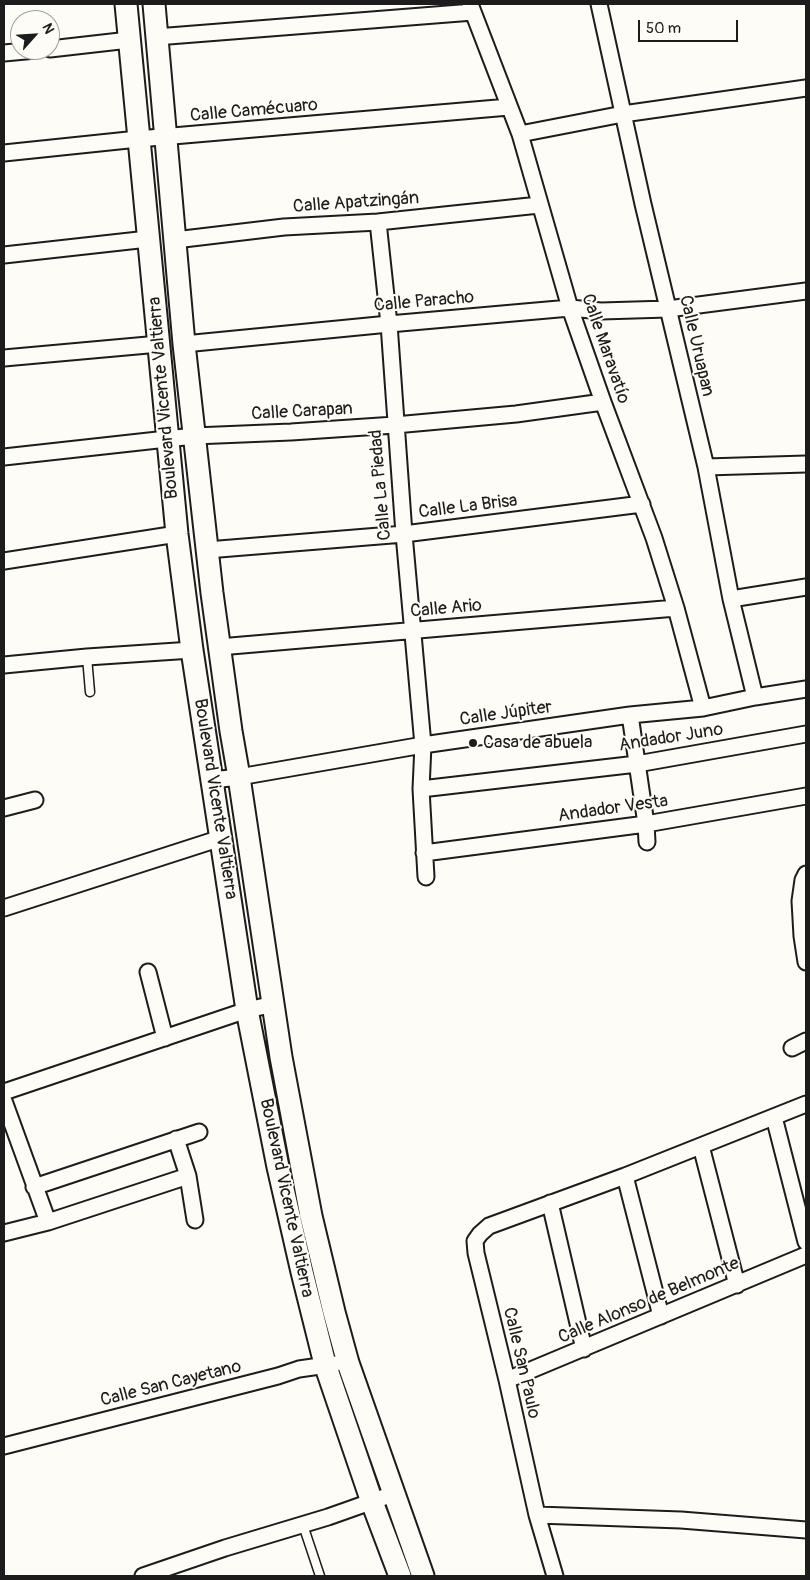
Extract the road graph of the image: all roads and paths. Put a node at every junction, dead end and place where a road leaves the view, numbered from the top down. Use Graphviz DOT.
graph roads {
  1 [pos="126,4"];
  2 [pos="154,4"];
  3 [pos="599,4"];
  4 [pos="471,8"];
  5 [pos="156,37"];
  6 [pos="129,40"];
  7 [pos="60,47"];
  8 [pos="806,88"];
  9 [pos="509,108"];
  10 [pos="623,114"];
  11 [pos="520,134"];
  12 [pos="165,138"];
  13 [pos="138,139"];
  14 [pos="4,153"];
  15 [pos="539,205"];
  16 [pos="378,222"];
  17 [pos="148,239"];
  18 [pos="175,240"];
  19 [pos="4,255"];
  20 [pos="806,291"];
  21 [pos="570,308"];
  22 [pos="668,310"];
  23 [pos="388,324"];
  24 [pos="159,344"];
  25 [pos="184,344"];
  26 [pos="4,358"];
  27 [pos="603,402"];
  28 [pos="395,426"];
  29 [pos="194,436"];
  30 [pos="167,439"];
  31 [pos="4,457"];
  32 [pos="806,464"];
  33 [pos="706,467"];
  34 [pos="642,504"];
  35 [pos="177,534"];
  36 [pos="404,534"];
  37 [pos="207,550"];
  38 [pos="4,561"];
  39 [pos="806,587"];
  40 [pos="731,599"];
  41 [pos="676,608"];
  42 [pos="413,630"];
  43 [pos="220,647"];
  44 [pos="192,650"];
  45 [pos="87,657"];
  46 [pos="4,665"];
  47 [pos="806,689"];
  48 [pos="90,692"];
  49 [pos="754,697"];
  50 [pos="703,708"];
  51 [pos="630,715"];
  52 [pos="806,734"];
  53 [pos="423,745"];
  54 [pos="637,764"];
  55 [pos="239,777"];
  56 [pos="212,780"];
  57 [pos="422,789"];
  58 [pos="806,796"];
  59 [pos="35,800"];
  60 [pos="4,808"];
  61 [pos="646,824"];
  62 [pos="221,838"];
  63 [pos="647,842"];
  64 [pos="424,853"];
  65 [pos="806,874"];
  66 [pos="426,877"];
  67 [pos="4,908"];
  68 [pos="806,962"];
  69 [pos="148,972"];
  70 [pos="274,1004"];
  71 [pos="247,1010"];
  72 [pos="165,1038"];
  73 [pos="806,1041"];
  74 [pos="792,1048"];
  75 [pos="4,1092"];
  76 [pos="4,1101"];
  77 [pos="806,1104"];
  78 [pos="774,1117"];
  79 [pos="199,1132"];
  80 [pos="176,1139"];
  81 [pos="702,1146"];
  82 [pos="188,1176"];
  83 [pos="625,1176"];
  84 [pos="34,1187"];
  85 [pos="550,1204"];
  86 [pos="195,1220"];
  87 [pos="48,1222"];
  88 [pos="4,1232"];
  89 [pos="806,1242"];
  90 [pos="806,1255"];
  91 [pos="737,1285"];
  92 [pos="661,1316"];
  93 [pos="584,1349"];
  94 [pos="348,1363"];
  95 [pos="325,1364"];
  96 [pos="507,1380"];
  97 [pos="4,1446"];
  98 [pos="393,1494"];
  99 [pos="372,1502"];
  100 [pos="537,1515"];
  101 [pos="303,1525"];
  102 [pos="806,1530"];
  103 [pos="143,1576"];
  104 [pos="320,1576"];
  105 [pos="400,1576"];
  106 [pos="423,1576"];
  107 [pos="555,1576"];
  1 -- 6 [label="main road, Boulevard Vicente Valtierra"];
  2 -- 5 [label="main road, Boulevard Vicente Valtierra"];
  3 -- 10 [label="street, Calle Uruapan"];
  4 -- 5 [label="street"];
  4 -- 9 [label="street, Calle Maravatío"];
  5 -- 12 [label="main road, Boulevard Vicente Valtierra"];
  6 -- 7 [label="street"];
  6 -- 13 [label="main road, Boulevard Vicente Valtierra"];
  8 -- 10 [label="street"];
  9 -- 11 [label="street, Calle Maravatío"];
  9 -- 12 [label="street, Calle Camécuaro"];
  10 -- 11 [label="street"];
  10 -- 22 [label="street, Calle Uruapan"];
  11 -- 15 [label="street, Calle Maravatío"];
  12 -- 13 [label="street, Calle Camécuaro"];
  12 -- 18 [label="main road, Boulevard Vicente Valtierra"];
  13 -- 14 [label="street, Calle Camécuaro"];
  13 -- 17 [label="main road, Boulevard Vicente Valtierra"];
  15 -- 16 [label="street, Calle Apatzingán"];
  15 -- 21 [label="street, Calle Maravatío"];
  16 -- 18 [label="street, Calle Apatzingán"];
  16 -- 23 [label="street, Calle La Piedad"];
  17 -- 19 [label="street"];
  17 -- 24 [label="main road, Boulevard Vicente Valtierra"];
  18 -- 25 [label="main road, Boulevard Vicente Valtierra"];
  20 -- 22 [label="street, Calle Paracho"];
  21 -- 22 [label="street, Calle Paracho"];
  21 -- 23 [label="street, Calle Paracho"];
  21 -- 27 [label="street, Calle Maravatío"];
  22 -- 33 [label="street, Calle Uruapan"];
  23 -- 25 [label="street, Calle Paracho"];
  23 -- 28 [label="street, Calle La Piedad"];
  24 -- 26 [label="street"];
  24 -- 30 [label="main road, Boulevard Vicente Valtierra"];
  25 -- 29 [label="main road, Boulevard Vicente Valtierra"];
  27 -- 28 [label="street, Calle Carapan"];
  27 -- 34 [label="street, Calle Maravatío"];
  28 -- 29 [label="street, Calle Carapan"];
  28 -- 36 [label="street, Calle La Piedad"];
  29 -- 30 [label="street, Calle Carapan"];
  29 -- 37 [label="main road, Boulevard Vicente Valtierra"];
  30 -- 31 [label="street, Calle Carapan"];
  30 -- 35 [label="main road, Boulevard Vicente Valtierra"];
  32 -- 33 [label="street"];
  33 -- 40 [label="street, Calle Uruapan"];
  34 -- 36 [label="street, Calle La Brisa"];
  34 -- 41 [label="street, Calle Maravatío"];
  35 -- 38 [label="street"];
  35 -- 44 [label="main road, Boulevard Vicente Valtierra"];
  36 -- 37 [label="street, Calle La Brisa"];
  36 -- 42 [label="street, Calle La Piedad"];
  37 -- 43 [label="main road, Boulevard Vicente Valtierra"];
  39 -- 40 [label="street"];
  40 -- 49 [label="street, Calle Uruapan"];
  41 -- 42 [label="street, Calle Ario"];
  41 -- 50 [label="street, Calle Maravatío"];
  42 -- 43 [label="street, Calle Ario"];
  42 -- 53 [label="street, Calle La Piedad"];
  43 -- 55 [label="main road, Boulevard Vicente Valtierra"];
  44 -- 45 [label="street"];
  44 -- 56 [label="main road, Boulevard Vicente Valtierra"];
  45 -- 46 [label="street"];
  45 -- 48 [label="lane"];
  47 -- 49 [label="street, Calle Júpiter"];
  49 -- 50 [label="street, Calle Júpiter"];
  50 -- 51 [label="street, Calle Júpiter"];
  51 -- 53 [label="street, Calle Júpiter"];
  51 -- 54 [label="street"];
  52 -- 54 [label="street, Andador Juno"];
  53 -- 55 [label="street, Calle Júpiter"];
  53 -- 57 [label="street, Calle La Piedad"];
  54 -- 57 [label="street, Andador Juno"];
  54 -- 61 [label="street"];
  55 -- 56 [label="street, Calle Júpiter"];
  55 -- 70 [label="main road, Boulevard Vicente Valtierra"];
  56 -- 62 [label="main road, Boulevard Vicente Valtierra"];
  57 -- 64 [label="street, Calle La Piedad"];
  58 -- 61 [label="street, Andador Vesta"];
  59 -- 60 [label="street"];
  61 -- 63 [label="street"];
  61 -- 64 [label="street, Andador Vesta"];
  62 -- 67 [label="street"];
  62 -- 71 [label="main road, Boulevard Vicente Valtierra"];
  64 -- 66 [label="street, Calle La Piedad"];
  65 -- 68 [label="street"];
  69 -- 72 [label="street"];
  70 -- 71 [label="street"];
  70 -- 94 [label="main road, Boulevard Vicente Valtierra"];
  71 -- 72 [label="street"];
  71 -- 95 [label="main road, Boulevard Vicente Valtierra"];
  72 -- 75 [label="street"];
  73 -- 74 [label="street"];
  76 -- 84 [label="street"];
  77 -- 78 [label="street"];
  78 -- 81 [label="street"];
  78 -- 89 [label="street"];
  79 -- 80 [label="street"];
  80 -- 82 [label="street"];
  80 -- 84 [label="street"];
  81 -- 83 [label="street"];
  81 -- 91 [label="street"];
  82 -- 86 [label="street"];
  82 -- 87 [label="street"];
  83 -- 85 [label="street"];
  83 -- 92 [label="street"];
  84 -- 87 [label="street"];
  85 -- 93 [label="street"];
  85 -- 96 [label="street, Calle San Paulo"];
  87 -- 88 [label="street"];
  90 -- 91 [label="street, Calle Alonso de Belmonte"];
  91 -- 92 [label="street, Calle Alonso de Belmonte"];
  92 -- 93 [label="street, Calle Alonso de Belmonte"];
  93 -- 96 [label="street, Calle Alonso de Belmonte"];
  94 -- 95 [label="street, Calle San Cayetano"];
  94 -- 98 [label="main road, Boulevard Vicente Valtierra"];
  95 -- 97 [label="street, Calle San Cayetano"];
  95 -- 99 [label="main road, Boulevard Vicente Valtierra"];
  96 -- 100 [label="street, Calle San Paulo"];
  98 -- 99 [label="street"];
  98 -- 106 [label="main road, Boulevard Vicente Valtierra"];
  99 -- 101 [label="street"];
  99 -- 105 [label="main road, Boulevard Vicente Valtierra"];
  100 -- 102 [label="street"];
  100 -- 107 [label="street, Calle San Paulo"];
  101 -- 103 [label="street"];
  101 -- 104 [label="lane"];
}
